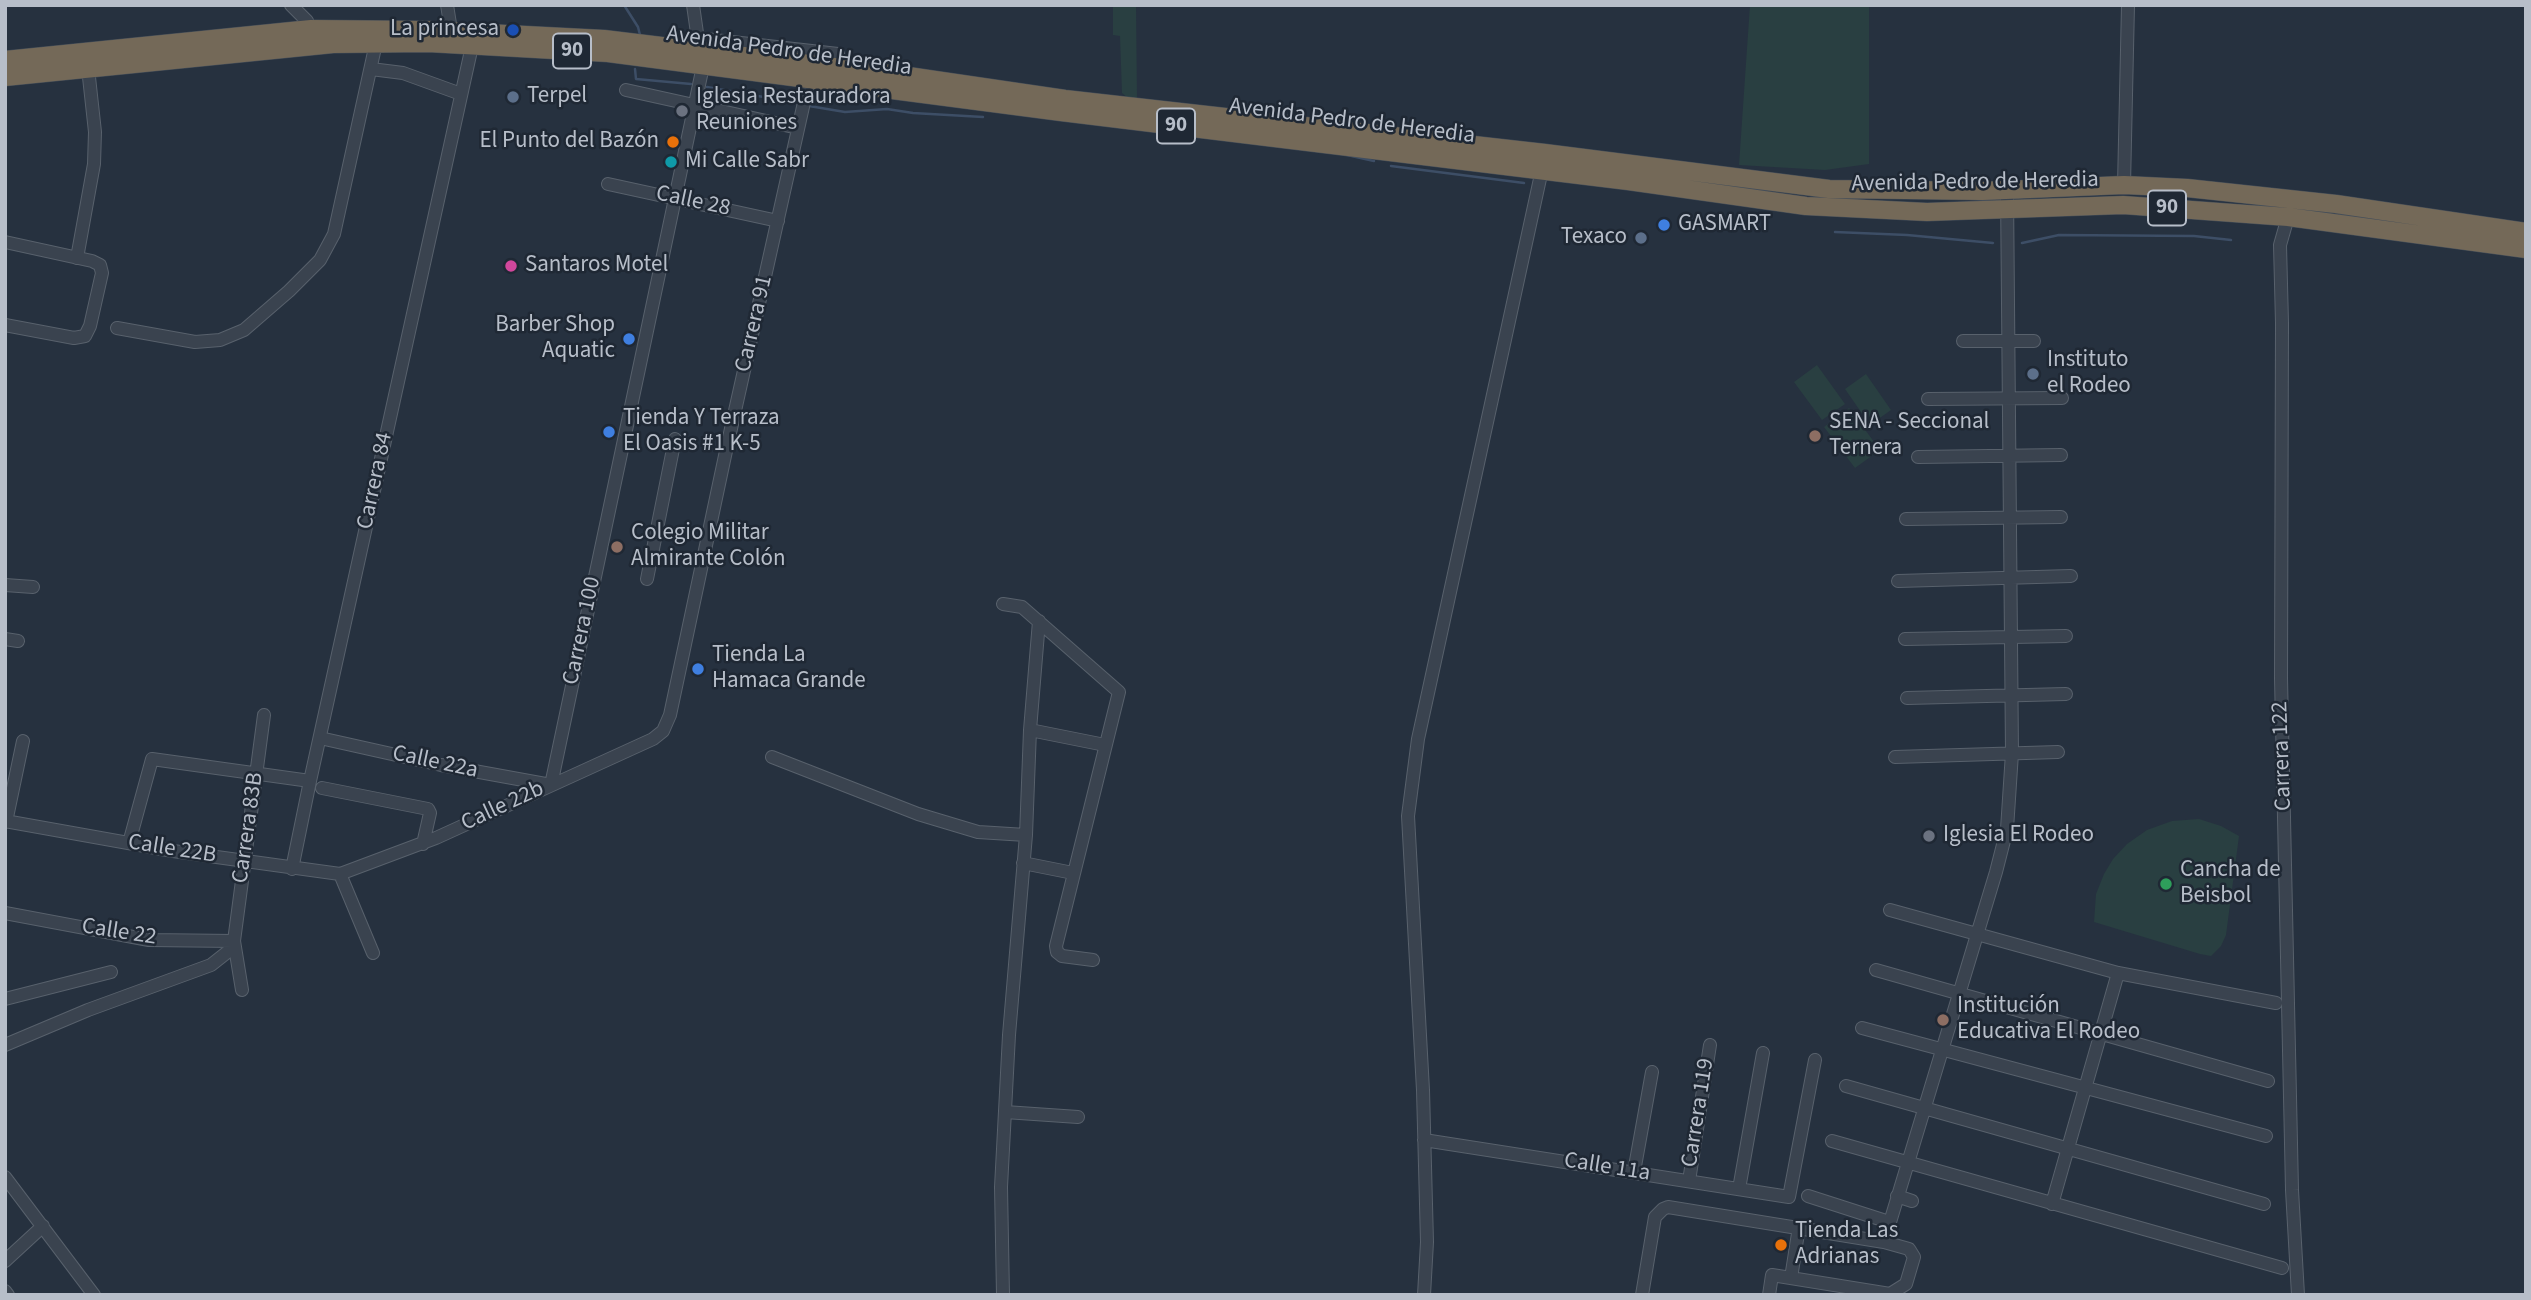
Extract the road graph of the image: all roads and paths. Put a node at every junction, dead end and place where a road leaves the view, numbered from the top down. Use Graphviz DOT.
graph roads {
  1 [pos="291,5"];
  2 [pos="447,5"];
  3 [pos="694,5"];
  4 [pos="2128,5"];
  5 [pos="451,30"];
  6 [pos="312,37"];
  7 [pos="376,43"];
  8 [pos="472,46"];
  9 [pos="700,51"];
  10 [pos="838,54"];
  11 [pos="5,60"];
  12 [pos="88,68"];
  13 [pos="371,69"];
  14 [pos="5,77"];
  15 [pos="809,80"];
  16 [pos="626,90"];
  17 [pos="461,94"];
  18 [pos="694,104"];
  19 [pos="798,128"];
  20 [pos="1544,162"];
  21 [pos="608,184"];
  22 [pos="2124,185"];
  23 [pos="2007,191"];
  24 [pos="674,198"];
  25 [pos="2290,199"];
  26 [pos="2007,211"];
  27 [pos="2288,218"];
  28 [pos="778,220"];
  29 [pos="2526,232"];
  30 [pos="5,242"];
  31 [pos="2526,249"];
  32 [pos="77,258"];
  33 [pos="5,325"];
  34 [pos="117,328"];
  35 [pos="1962,341"];
  36 [pos="2008,341"];
  37 [pos="2034,341"];
  38 [pos="2062,398"];
  39 [pos="1928,399"];
  40 [pos="2009,399"];
  41 [pos="675,439"];
  42 [pos="2009,455"];
  43 [pos="2062,455"];
  44 [pos="1918,457"];
  45 [pos="2010,517"];
  46 [pos="2061,517"];
  47 [pos="1906,520"];
  48 [pos="2071,576"];
  49 [pos="647,579"];
  50 [pos="2010,579"];
  51 [pos="1898,581"];
  52 [pos="5,585"];
  53 [pos="33,587"];
  54 [pos="1003,604"];
  55 [pos="1039,621"];
  56 [pos="2066,636"];
  57 [pos="2011,637"];
  58 [pos="1905,639"];
  59 [pos="2012,694"];
  60 [pos="2066,694"];
  61 [pos="1908,698"];
  62 [pos="264,715"];
  63 [pos="1030,730"];
  64 [pos="663,731"];
  65 [pos="320,738"];
  66 [pos="23,741"];
  67 [pos="1105,745"];
  68 [pos="2058,752"];
  69 [pos="2012,753"];
  70 [pos="772,757"];
  71 [pos="1895,757"];
  72 [pos="256,775"];
  73 [pos="310,781"];
  74 [pos="551,785"];
  75 [pos="322,788"];
  76 [pos="6,821"];
  77 [pos="1026,835"];
  78 [pos="130,843"];
  79 [pos="423,844"];
  80 [pos="245,861"];
  81 [pos="1023,863"];
  82 [pos="292,869"];
  83 [pos="1073,873"];
  84 [pos="340,874"];
  85 [pos="1890,910"];
  86 [pos="5,913"];
  87 [pos="1978,934"];
  88 [pos="234,941"];
  89 [pos="373,953"];
  90 [pos="1093,960"];
  91 [pos="1876,970"];
  92 [pos="110,972"];
  93 [pos="2118,973"];
  94 [pos="242,990"];
  95 [pos="1959,994"];
  96 [pos="5,999"];
  97 [pos="2276,1003"];
  98 [pos="1862,1028"];
  99 [pos="2101,1034"];
  100 [pos="5,1045"];
  101 [pos="1710,1045"];
  102 [pos="1942,1049"];
  103 [pos="1763,1053"];
  104 [pos="1815,1060"];
  105 [pos="1652,1072"];
  106 [pos="2268,1081"];
  107 [pos="1846,1086"];
  108 [pos="2085,1087"];
  109 [pos="1924,1108"];
  110 [pos="1005,1112"];
  111 [pos="1078,1117"];
  112 [pos="2266,1136"];
  113 [pos="1424,1140"];
  114 [pos="1832,1141"];
  115 [pos="2068,1149"];
  116 [pos="1907,1163"];
  117 [pos="1634,1172"];
  118 [pos="5,1177"];
  119 [pos="1689,1181"];
  120 [pos="1739,1189"];
  121 [pos="1808,1196"];
  122 [pos="1897,1196"];
  123 [pos="1912,1201"];
  124 [pos="2052,1204"];
  125 [pos="2264,1204"];
  126 [pos="1889,1222"];
  127 [pos="43,1226"];
  128 [pos="1800,1227"];
  129 [pos="1884,1242"];
  130 [pos="5,1261"];
  131 [pos="2282,1268"];
  132 [pos="1791,1278"];
  133 [pos="94,1295"];
  134 [pos="1003,1295"];
  135 [pos="1424,1295"];
  136 [pos="1642,1295"];
  137 [pos="1769,1295"];
  138 [pos="2298,1295"];
  1 -- 6 [label="street"];
  2 -- 5 [label="street"];
  3 -- 9 [label="street, Carrera 100"];
  4 -- 22 [label="street"];
  5 -- 6 [label="highway, Avenida Pedro de Heredia / 90"];
  5 -- 9 [label="highway, Avenida Pedro de Heredia / 90"];
  6 -- 7 [label="highway, Avenida Pedro de Heredia / 90"];
  6 -- 11 [label="highway, Avenida Pedro de Heredia / 90"];
  6 -- 12 [label="highway, Avenida Pedro de Heredia / 90"];
  7 -- 8 [label="highway, Avenida Pedro de Heredia / 90"];
  7 -- 13 [label="street"];
  8 -- 9 [label="highway, Avenida Pedro de Heredia / 90"];
  8 -- 17 [label="street, Carrera 84"];
  9 -- 10 [label="street"];
  9 -- 15 [label="highway, Avenida Pedro de Heredia / 90"];
  9 -- 18 [label="street, Carrera 100"];
  9 -- 20 [label="highway, Avenida Pedro de Heredia / 90"];
  12 -- 14 [label="highway, Avenida Pedro de Heredia / 90"];
  12 -- 32 [label="street"];
  13 -- 17 [label="street"];
  13 -- 34 [label="street"];
  15 -- 19 [label="street, Carrera 91"];
  15 -- 20 [label="highway, Avenida Pedro de Heredia / 90"];
  16 -- 18 [label="street"];
  17 -- 65 [label="street, Carrera 84"];
  18 -- 19 [label="street"];
  18 -- 24 [label="street, Carrera 100"];
  19 -- 28 [label="street, Carrera 91"];
  20 -- 23 [label="highway, Avenida Pedro de Heredia / 90"];
  20 -- 26 [label="highway, Avenida Pedro de Heredia / 90"];
  20 -- 113 [label="street"];
  21 -- 24 [label="street, Calle 28"];
  22 -- 23 [label="highway, Avenida Pedro de Heredia / 90"];
  22 -- 25 [label="highway, Avenida Pedro de Heredia / 90"];
  23 -- 26 [label="street"];
  24 -- 28 [label="street, Calle 28"];
  24 -- 74 [label="street, Carrera 100"];
  25 -- 27 [label="street, Carrera 122"];
  25 -- 29 [label="highway, Avenida Pedro de Heredia / 90"];
  26 -- 27 [label="highway, Avenida Pedro de Heredia / 90"];
  26 -- 36 [label="street"];
  27 -- 31 [label="highway, Avenida Pedro de Heredia / 90"];
  27 -- 138 [label="street, Carrera 122"];
  28 -- 64 [label="street, Carrera 91"];
  30 -- 32 [label="street"];
  32 -- 33 [label="street"];
  35 -- 36 [label="street"];
  36 -- 37 [label="street"];
  36 -- 40 [label="street"];
  38 -- 40 [label="street"];
  39 -- 40 [label="street"];
  40 -- 42 [label="street"];
  41 -- 49 [label="street"];
  42 -- 43 [label="street"];
  42 -- 44 [label="street"];
  42 -- 45 [label="street"];
  45 -- 46 [label="street"];
  45 -- 47 [label="street"];
  45 -- 50 [label="street"];
  48 -- 50 [label="street"];
  50 -- 51 [label="street"];
  50 -- 57 [label="street"];
  52 -- 53 [label="street"];
  54 -- 55 [label="street"];
  55 -- 63 [label="street"];
  55 -- 67 [label="street"];
  56 -- 57 [label="street"];
  57 -- 58 [label="street"];
  57 -- 59 [label="street"];
  59 -- 60 [label="street"];
  59 -- 61 [label="street"];
  59 -- 69 [label="street"];
  62 -- 72 [label="street, Carrera 83B"];
  63 -- 67 [label="street"];
  63 -- 77 [label="street"];
  64 -- 74 [label="street, Calle 22b"];
  65 -- 73 [label="street, Carrera 84"];
  65 -- 74 [label="street, Calle 22a"];
  66 -- 76 [label="street"];
  67 -- 83 [label="street"];
  68 -- 69 [label="street"];
  69 -- 71 [label="street"];
  69 -- 87 [label="street"];
  70 -- 77 [label="street"];
  72 -- 73 [label="street"];
  72 -- 78 [label="street"];
  72 -- 80 [label="street, Carrera 83B"];
  73 -- 82 [label="street, Carrera 84"];
  74 -- 79 [label="street, Calle 22b"];
  75 -- 79 [label="street"];
  76 -- 78 [label="street, Calle 22B"];
  77 -- 81 [label="street"];
  78 -- 80 [label="street, Calle 22B"];
  79 -- 84 [label="street, Calle 22b"];
  80 -- 82 [label="street, Calle 22B"];
  80 -- 88 [label="street, Carrera 83B"];
  81 -- 83 [label="street"];
  81 -- 110 [label="street"];
  82 -- 84 [label="street, Calle 22B"];
  83 -- 90 [label="street"];
  84 -- 89 [label="street"];
  85 -- 87 [label="street"];
  86 -- 88 [label="street, Calle 22"];
  87 -- 93 [label="street"];
  87 -- 95 [label="street"];
  88 -- 94 [label="street, Carrera 83B"];
  88 -- 100 [label="street"];
  91 -- 95 [label="street"];
  92 -- 96 [label="street"];
  93 -- 97 [label="street"];
  93 -- 99 [label="street"];
  95 -- 99 [label="street"];
  95 -- 102 [label="street"];
  98 -- 102 [label="street"];
  99 -- 106 [label="street"];
  99 -- 108 [label="street"];
  101 -- 119 [label="street, Carrera 119"];
  102 -- 108 [label="street"];
  102 -- 109 [label="street"];
  103 -- 120 [label="street"];
  104 -- 120 [label="street, Calle 11a"];
  105 -- 117 [label="street"];
  107 -- 109 [label="street"];
  108 -- 112 [label="street"];
  108 -- 115 [label="street"];
  109 -- 115 [label="street"];
  109 -- 116 [label="street"];
  110 -- 111 [label="street"];
  110 -- 134 [label="street"];
  113 -- 117 [label="street, Calle 11a"];
  113 -- 135 [label="street"];
  114 -- 116 [label="street"];
  115 -- 124 [label="street"];
  115 -- 125 [label="street"];
  116 -- 122 [label="street"];
  116 -- 124 [label="street"];
  117 -- 119 [label="street, Calle 11a"];
  118 -- 127 [label="street"];
  119 -- 120 [label="street, Calle 11a"];
  121 -- 126 [label="street"];
  122 -- 123 [label="street"];
  122 -- 126 [label="street"];
  124 -- 131 [label="street"];
  126 -- 129 [label="street"];
  127 -- 130 [label="street"];
  127 -- 133 [label="street"];
  128 -- 129 [label="street"];
  128 -- 132 [label="street"];
  128 -- 136 [label="street"];
  129 -- 132 [label="street"];
  132 -- 137 [label="street"];
}
